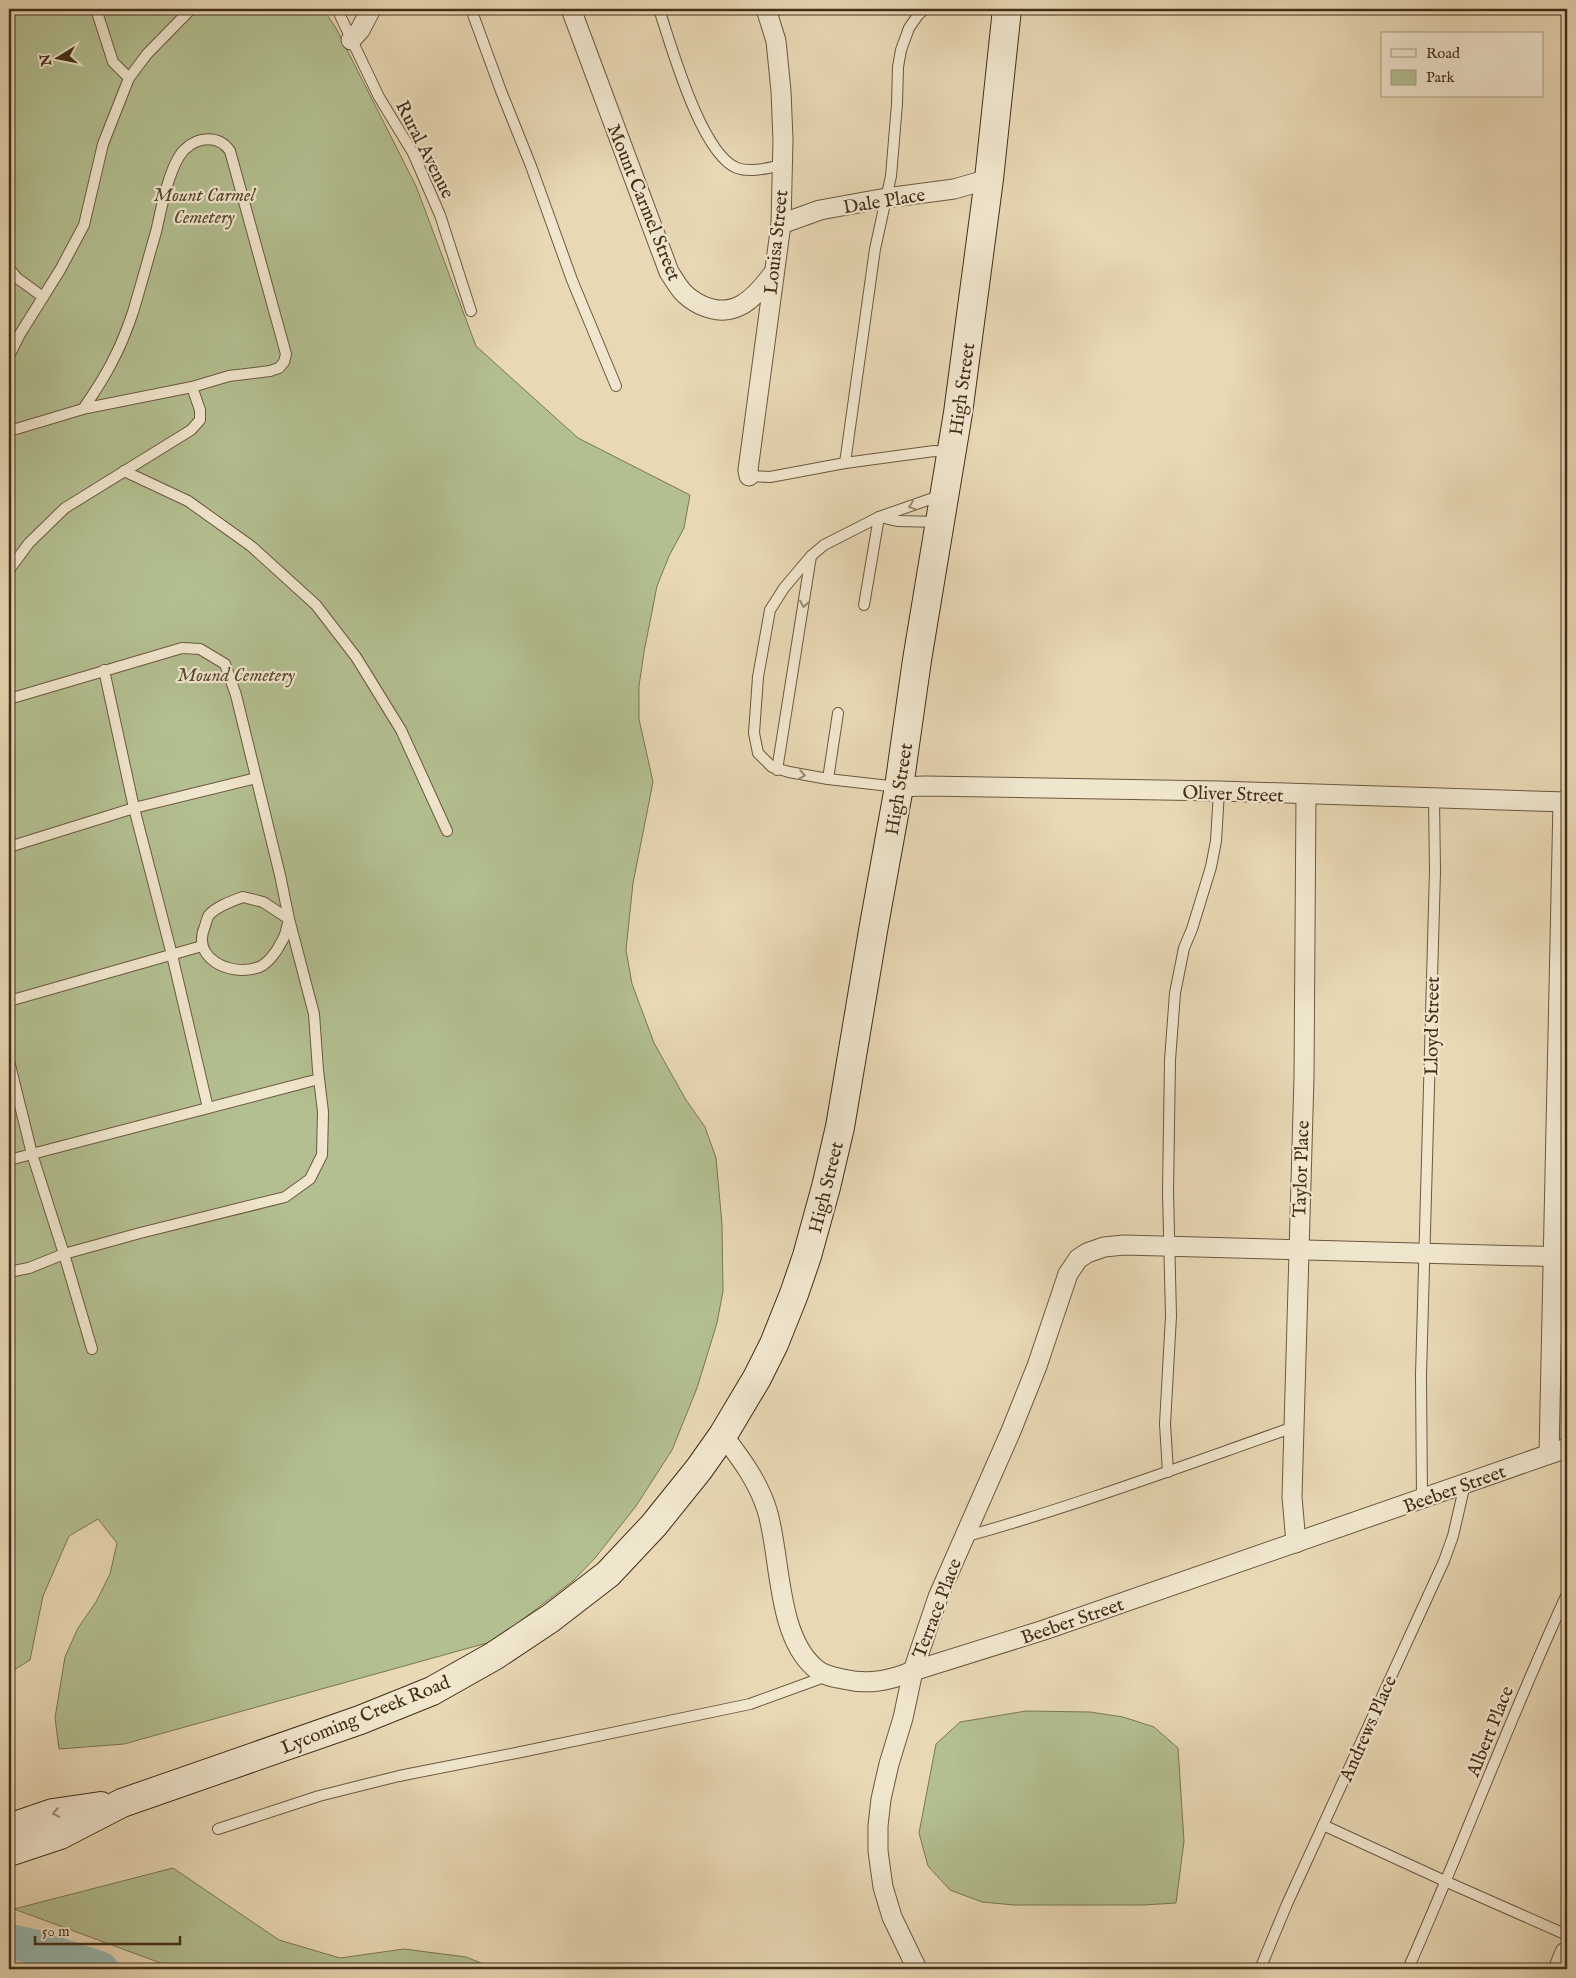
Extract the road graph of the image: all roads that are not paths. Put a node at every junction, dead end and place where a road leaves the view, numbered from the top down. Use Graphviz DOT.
graph roads {
  1 [pos="96,9"];
  2 [pos="191,9"];
  3 [pos="338,9"];
  4 [pos="371,9"];
  5 [pos="471,9"];
  6 [pos="571,9"];
  7 [pos="660,9"];
  8 [pos="766,9"];
  9 [pos="925,9"];
  10 [pos="1007,9"];
  11 [pos="351,40"];
  12 [pos="129,78"];
  13 [pos="782,165"];
  14 [pos="989,179"];
  15 [pos="886,198"];
  16 [pos="781,224"];
  17 [pos="9,268"];
  18 [pos="772,275"];
  19 [pos="43,297"];
  20 [pos="471,310"];
  21 [pos="9,356"];
  22 [pos="192,386"];
  23 [pos="616,386"];
  24 [pos="83,410"];
  25 [pos="9,429"];
  26 [pos="952,452"];
  27 [pos="845,464"];
  28 [pos="124,471"];
  29 [pos="750,476"];
  30 [pos="945,494"];
  31 [pos="879,517"];
  32 [pos="940,522"];
  33 [pos="811,556"];
  34 [pos="9,570"];
  35 [pos="864,605"];
  36 [pos="104,670"];
  37 [pos="9,699"];
  38 [pos="838,713"];
  39 [pos="777,770"];
  40 [pos="256,778"];
  41 [pos="828,779"];
  42 [pos="900,787"];
  43 [pos="1219,791"];
  44 [pos="1306,795"];
  45 [pos="1434,798"];
  46 [pos="1565,802"];
  47 [pos="134,808"];
  48 [pos="447,831"];
  49 [pos="9,847"];
  50 [pos="288,919"];
  51 [pos="202,946"];
  52 [pos="172,955"];
  53 [pos="9,1001"];
  54 [pos="9,1061"];
  55 [pos="319,1079"];
  56 [pos="208,1108"];
  57 [pos="32,1154"];
  58 [pos="9,1160"];
  59 [pos="1169,1246"];
  60 [pos="1298,1250"];
  61 [pos="64,1254"];
  62 [pos="1425,1254"];
  63 [pos="1560,1257"];
  64 [pos="9,1272"];
  65 [pos="92,1349"];
  66 [pos="1294,1427"];
  67 [pos="723,1435"];
  68 [pos="1567,1448"];
  69 [pos="1549,1454"];
  70 [pos="1168,1472"];
  71 [pos="1466,1484"];
  72 [pos="1422,1500"];
  73 [pos="654,1525"];
  74 [pos="964,1536"];
  75 [pos="1296,1543"];
  76 [pos="1567,1594"];
  77 [pos="913,1671"];
  78 [pos="828,1676"];
  79 [pos="122,1804"];
  80 [pos="17,1825"];
  81 [pos="1323,1825"];
  82 [pos="218,1828"];
  83 [pos="9,1852"];
  84 [pos="1446,1882"];
  85 [pos="1567,1935"];
  86 [pos="1567,1954"];
  87 [pos="917,1969"];
  88 [pos="1260,1969"];
  89 [pos="1408,1969"];
  90 [pos="1560,1969"];
  1 -- 12 [label="lane"];
  2 -- 12 [label="lane"];
  3 -- 11 [label="lane, Rural Avenue"];
  4 -- 11 [label="street"];
  5 -- 23 [label="lane"];
  6 -- 18 [label="street, Mount Carmel Street"];
  7 -- 13 [label="lane"];
  8 -- 13 [label="street, Louisa Street"];
  9 -- 15 [label="lane"];
  10 -- 14 [label="main road, High Street"];
  11 -- 20 [label="lane, Rural Avenue"];
  12 -- 19 [label="lane"];
  13 -- 16 [label="street, Louisa Street"];
  14 -- 15 [label="street, Dale Place"];
  14 -- 26 [label="main road, High Street"];
  15 -- 16 [label="street, Dale Place"];
  15 -- 27 [label="lane"];
  16 -- 18 [label="street, Louisa Street"];
  17 -- 19 [label="lane"];
  18 -- 29 [label="street, Louisa Street"];
  19 -- 21 [label="lane"];
  22 -- 24 [label="lane"];
  22 -- 24 [label="lane"];
  22 -- 28 [label="lane"];
  24 -- 25 [label="lane"];
  26 -- 27 [label="lane"];
  26 -- 30 [label="main road, High Street"];
  27 -- 29 [label="lane"];
  28 -- 34 [label="lane"];
  28 -- 48 [label="lane"];
  30 -- 31 [label="lane, one-way"];
  30 -- 32 [label="main road, High Street"];
  31 -- 32 [label="lane"];
  31 -- 33 [label="lane"];
  31 -- 35 [label="lane"];
  32 -- 42 [label="main road, High Street"];
  33 -- 39 [label="lane, one-way"];
  33 -- 39 [label="lane"];
  36 -- 37 [label="lane"];
  36 -- 40 [label="lane"];
  36 -- 47 [label="lane"];
  38 -- 41 [label="lane"];
  39 -- 41 [label="lane, one-way"];
  40 -- 47 [label="lane"];
  40 -- 50 [label="lane"];
  41 -- 42 [label="lane"];
  42 -- 43 [label="street, Oliver Street"];
  42 -- 67 [label="main road, High Street"];
  43 -- 44 [label="street, Oliver Street"];
  43 -- 59 [label="lane"];
  44 -- 45 [label="street, Oliver Street"];
  44 -- 60 [label="street, Taylor Place"];
  45 -- 46 [label="street, Oliver Street"];
  45 -- 62 [label="lane, Lloyd Street"];
  46 -- 63 [label="street"];
  47 -- 49 [label="lane"];
  47 -- 52 [label="lane"];
  50 -- 51 [label="lane"];
  50 -- 51 [label="lane"];
  50 -- 55 [label="lane"];
  51 -- 52 [label="lane"];
  52 -- 53 [label="lane"];
  52 -- 56 [label="lane"];
  54 -- 57 [label="lane"];
  55 -- 56 [label="lane"];
  55 -- 61 [label="lane"];
  56 -- 57 [label="lane"];
  57 -- 58 [label="lane"];
  57 -- 61 [label="lane"];
  59 -- 60 [label="street"];
  59 -- 70 [label="lane"];
  59 -- 74 [label="street, Terrace Place"];
  60 -- 62 [label="street"];
  60 -- 66 [label="street, Taylor Place"];
  61 -- 64 [label="lane"];
  61 -- 65 [label="lane"];
  62 -- 63 [label="street"];
  62 -- 72 [label="lane, Lloyd Street"];
  63 -- 69 [label="street"];
  66 -- 70 [label="lane"];
  66 -- 75 [label="street, Taylor Place"];
  67 -- 73 [label="main road, High Street"];
  67 -- 78 [label="street, Beeber Street"];
  68 -- 69 [label="street, Beeber Street"];
  69 -- 71 [label="street, Beeber Street"];
  70 -- 74 [label="lane"];
  71 -- 72 [label="street, Beeber Street"];
  71 -- 81 [label="lane, Andrews Place"];
  72 -- 75 [label="street, Beeber Street"];
  73 -- 79 [label="main road, Lycoming Creek Road"];
  74 -- 77 [label="street, Terrace Place"];
  75 -- 77 [label="street, Beeber Street"];
  76 -- 84 [label="lane, Albert Place"];
  77 -- 78 [label="street, Beeber Street"];
  77 -- 87 [label="street, Terrace Place"];
  78 -- 82 [label="lane"];
  79 -- 80 [label="main road, Lycoming Creek Road, one-way"];
  79 -- 83 [label="main road, Lycoming Creek Road"];
  81 -- 84 [label="lane"];
  81 -- 88 [label="lane, Andrews Place"];
  84 -- 85 [label="lane"];
  84 -- 89 [label="lane, Albert Place"];
  86 -- 90 [label="street"];
}
